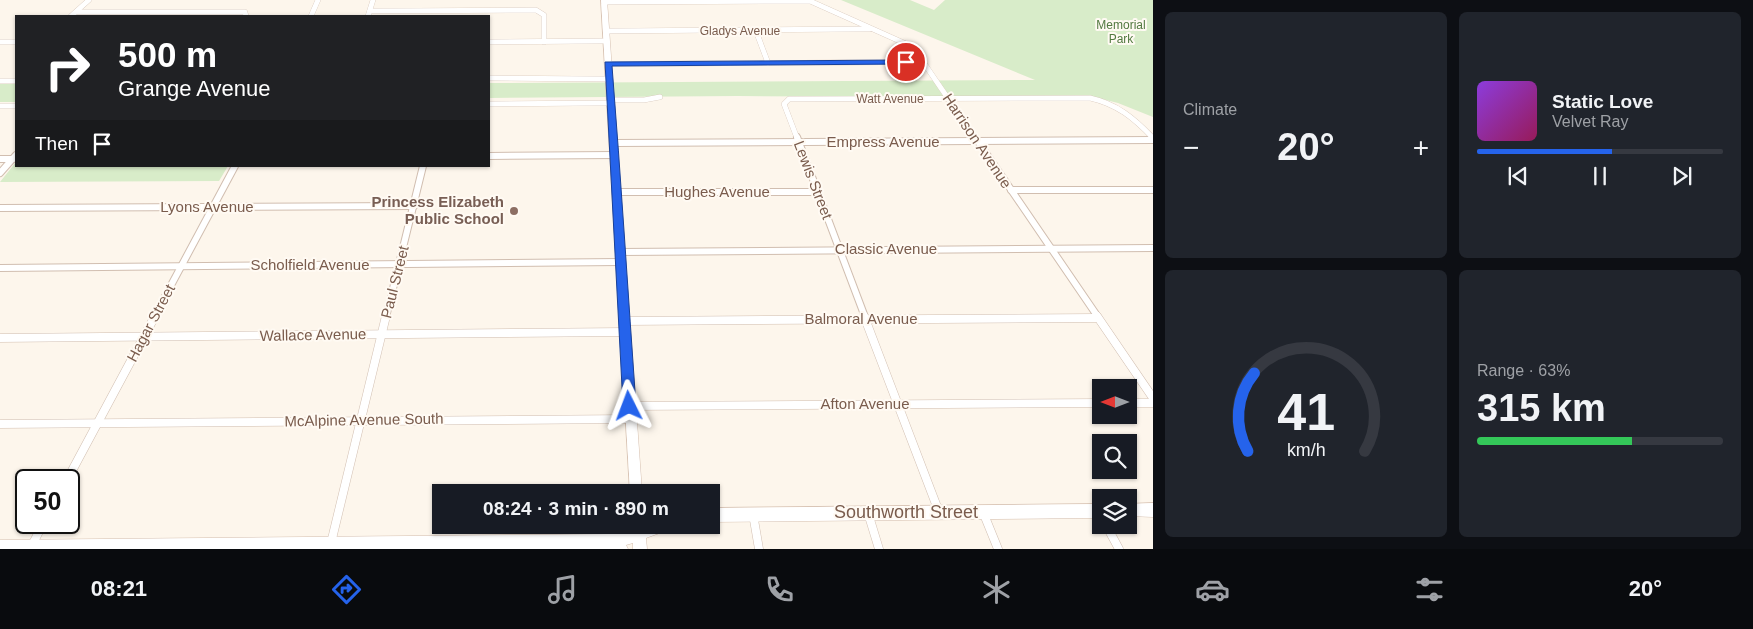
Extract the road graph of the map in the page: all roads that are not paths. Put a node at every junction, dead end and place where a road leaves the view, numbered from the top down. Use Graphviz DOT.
graph roads {
  1 [pos="89,0"];
  2 [pos="318,0"];
  3 [pos="373,0"];
  4 [pos="604,1"];
  5 [pos="739,1"];
  6 [pos="76,12"];
  7 [pos="369,14"];
  8 [pos="72,15"];
  9 [pos="246,15"];
  10 [pos="311,15"];
  11 [pos="873,30"];
  12 [pos="606,31"];
  13 [pos="756,31"];
  14 [pos="606,41"];
  15 [pos="0,42"];
  16 [pos="15,42"];
  17 [pos="490,42"];
  18 [pos="544,42"];
  19 [pos="923,62"];
  20 [pos="768,63"];
  21 [pos="608,64"];
  22 [pos="490,78"];
  23 [pos="608,79"];
  24 [pos="15,80"];
  25 [pos="0,81"];
  26 [pos="660,97"];
  27 [pos="948,99"];
  28 [pos="610,102"];
  29 [pos="786,102"];
  30 [pos="490,104"];
  31 [pos="0,106"];
  32 [pos="15,106"];
  33 [pos="1153,139"];
  34 [pos="977,141"];
  35 [pos="798,142"];
  36 [pos="614,143"];
  37 [pos="614,155"];
  38 [pos="490,156"];
  39 [pos="15,157"];
  40 [pos="0,159"];
  41 [pos="235,167"];
  42 [pos="424,167"];
  43 [pos="0,173"];
  44 [pos="1011,190"];
  45 [pos="1153,190"];
  46 [pos="617,192"];
  47 [pos="818,192"];
  48 [pos="414,206"];
  49 [pos="214,207"];
  50 [pos="0,208"];
  51 [pos="1051,248"];
  52 [pos="1153,248"];
  53 [pos="839,249"];
  54 [pos="620,257"];
  55 [pos="400,264"];
  56 [pos="182,266"];
  57 [pos="0,268"];
  58 [pos="1097,318"];
  59 [pos="866,319"];
  60 [pos="625,327"];
  61 [pos="382,334"];
  62 [pos="144,337"];
  63 [pos="0,338"];
  64 [pos="1153,398"];
  65 [pos="1092,403"];
  66 [pos="1138,403"];
  67 [pos="1153,403"];
  68 [pos="898,404"];
  69 [pos="630,412"];
  70 [pos="361,420"];
  71 [pos="98,423"];
  72 [pos="0,424"];
  73 [pos="73,469"];
  74 [pos="636,484"];
  75 [pos="1137,510"];
  76 [pos="1153,510"];
  77 [pos="720,512"];
  78 [pos="940,512"];
  79 [pos="982,512"];
  80 [pos="868,513"];
  81 [pos="1092,513"];
  82 [pos="730,514"];
  83 [pos="753,514"];
  84 [pos="720,515"];
  85 [pos="38,534"];
  86 [pos="628,534"];
  87 [pos="639,534"];
  88 [pos="1111,534"];
  89 [pos="569,542"];
  90 [pos="331,543"];
  91 [pos="0,547"];
  92 [pos="31,548"];
  93 [pos="621,549"];
  94 [pos="640,549"];
  95 [pos="760,549"];
  96 [pos="879,549"];
  97 [pos="998,549"];
  98 [pos="1119,549"];
  1 -- 6 [label="street"];
  2 -- 10 [label="street"];
  3 -- 7 [label="street"];
  4 -- 5 [label="street, Harrison Avenue"];
  4 -- 12 [label="main road"];
  5 -- 11 [label="street, Harrison Avenue"];
  6 -- 8 [label="street"];
  6 -- 9 [label="street"];
  7 -- 18 [label="street"];
  11 -- 13 [label="street, Gladys Avenue"];
  11 -- 19 [label="street, Harrison Avenue"];
  12 -- 13 [label="street, Gladys Avenue"];
  12 -- 14 [label="main road"];
  13 -- 20 [label="street"];
  14 -- 18 [label="street"];
  14 -- 21 [label="main road"];
  15 -- 16 [label="street"];
  17 -- 18 [label="street"];
  19 -- 20 [label="street"];
  19 -- 27 [label="street, Harrison Avenue"];
  20 -- 21 [label="street"];
  21 -- 23 [label="main road"];
  22 -- 23 [label="street"];
  23 -- 28 [label="main road"];
  24 -- 25 [label="street"];
  26 -- 28 [label="street"];
  27 -- 29 [label="street, Watt Avenue"];
  27 -- 33 [label="street, Watt Avenue"];
  27 -- 34 [label="street, Harrison Avenue"];
  28 -- 30 [label="street"];
  28 -- 36 [label="main road"];
  29 -- 35 [label="street, Lewis Street"];
  31 -- 32 [label="street"];
  33 -- 34 [label="street, Empress Avenue"];
  34 -- 35 [label="street, Empress Avenue"];
  34 -- 44 [label="street, Harrison Avenue"];
  35 -- 36 [label="street, Empress Avenue"];
  35 -- 47 [label="street, Lewis Street"];
  36 -- 37 [label="main road"];
  37 -- 38 [label="street"];
  37 -- 46 [label="main road"];
  39 -- 40 [label="street"];
  39 -- 43 [label="street"];
  41 -- 49 [label="street, Hagar Street"];
  42 -- 48 [label="street, Paul Street"];
  44 -- 45 [label="street"];
  44 -- 51 [label="street, Harrison Avenue"];
  46 -- 47 [label="street, Hughes Avenue"];
  46 -- 54 [label="main road"];
  47 -- 53 [label="street, Lewis Street"];
  48 -- 49 [label="street, Lyons Avenue"];
  48 -- 55 [label="street, Paul Street"];
  49 -- 50 [label="street, Lyons Avenue"];
  49 -- 56 [label="street, Hagar Street"];
  51 -- 52 [label="street, Classic Avenue"];
  51 -- 53 [label="street, Classic Avenue"];
  51 -- 58 [label="street, Harrison Avenue"];
  53 -- 54 [label="street, Classic Avenue"];
  53 -- 59 [label="street, Lewis Street"];
  54 -- 55 [label="street, Scholfield Avenue"];
  54 -- 60 [label="main road"];
  55 -- 56 [label="street, Scholfield Avenue"];
  55 -- 61 [label="street, Paul Street"];
  56 -- 57 [label="street, Scholfield Avenue"];
  56 -- 62 [label="street, Hagar Street"];
  58 -- 59 [label="street, Balmoral Avenue"];
  58 -- 64 [label="street, Harrison Avenue"];
  59 -- 60 [label="street, Balmoral Avenue"];
  59 -- 68 [label="street, Lewis Street"];
  60 -- 61 [label="street, Wallace Avenue"];
  60 -- 69 [label="main road"];
  61 -- 62 [label="street, Wallace Avenue"];
  61 -- 70 [label="street, Paul Street"];
  62 -- 63 [label="street, Wallace Avenue"];
  62 -- 71 [label="street, Hagar Street"];
  65 -- 68 [label="street, Afton Avenue"];
  66 -- 67 [label="street"];
  68 -- 69 [label="street, Afton Avenue"];
  68 -- 78 [label="street, Lewis Street"];
  69 -- 70 [label="street, McAlpine Avenue South"];
  69 -- 74 [label="main road"];
  70 -- 71 [label="street, McAlpine Avenue South"];
  70 -- 90 [label="street, Paul Street"];
  71 -- 72 [label="street, McAlpine Avenue South"];
  71 -- 73 [label="street, Hagar Street"];
  75 -- 76 [label="main road"];
  77 -- 82 [label="main road"];
  78 -- 79 [label="main road, Southworth Street"];
  78 -- 80 [label="main road, Southworth Street"];
  79 -- 81 [label="main road, Southworth Street"];
  79 -- 97 [label="street"];
  80 -- 83 [label="main road, Southworth Street"];
  80 -- 96 [label="street"];
  82 -- 83 [label="main road, Southworth Street"];
  82 -- 84 [label="main road, Southworth Street"];
  83 -- 95 [label="street"];
  85 -- 92 [label="street"];
  86 -- 89 [label="main road"];
  87 -- 94 [label="main road"];
  88 -- 98 [label="street"];
  89 -- 90 [label="main road"];
  89 -- 93 [label="main road"];
  90 -- 92 [label="main road"];
  91 -- 92 [label="main road"];
}
